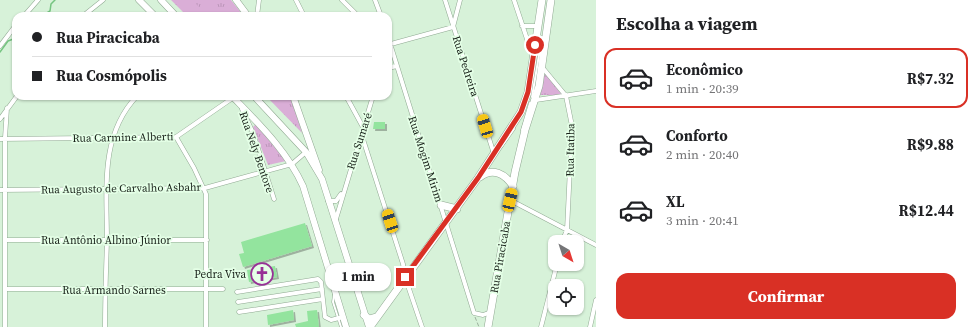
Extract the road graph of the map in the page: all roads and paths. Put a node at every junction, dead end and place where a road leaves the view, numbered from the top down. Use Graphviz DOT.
graph roads {
  1 [pos="38,0"];
  2 [pos="103,0"];
  3 [pos="139,0"];
  4 [pos="161,0"];
  5 [pos="236,0"];
  6 [pos="259,0"];
  7 [pos="296,0"];
  8 [pos="342,0"];
  9 [pos="376,0"];
  10 [pos="445,0"];
  11 [pos="460,0"];
  12 [pos="514,0"];
  13 [pos="543,0"];
  14 [pos="549,0"];
  15 [pos="28,12"];
  16 [pos="88,12"];
  17 [pos="151,12"];
  18 [pos="172,12"];
  19 [pos="245,12"];
  20 [pos="258,12"];
  21 [pos="302,12"];
  22 [pos="354,12"];
  23 [pos="380,12"];
  24 [pos="453,26"];
  25 [pos="522,26"];
  26 [pos="538,26"];
  27 [pos="12,30"];
  28 [pos="1,43"];
  29 [pos="392,43"];
  30 [pos="392,50"];
  31 [pos="533,55"];
  32 [pos="397,66"];
  33 [pos="392,67"];
  34 [pos="542,67"];
  35 [pos="596,91"];
  36 [pos="566,96"];
  37 [pos="14,100"];
  38 [pos="134,100"];
  39 [pos="229,100"];
  40 [pos="236,100"];
  41 [pos="258,100"];
  42 [pos="295,100"];
  43 [pos="348,100"];
  44 [pos="373,100"];
  45 [pos="536,100"];
  46 [pos="240,105"];
  47 [pos="7,108"];
  48 [pos="0,119"];
  49 [pos="364,128"];
  50 [pos="306,130"];
  51 [pos="362,136"];
  52 [pos="176,137"];
  53 [pos="5,138"];
  54 [pos="113,138"];
  55 [pos="0,139"];
  56 [pos="306,152"];
  57 [pos="494,155"];
  58 [pos="292,164"];
  59 [pos="264,172"];
  60 [pos="515,172"];
  61 [pos="478,178"];
  62 [pos="322,179"];
  63 [pos="513,186"];
  64 [pos="345,187"];
  65 [pos="205,188"];
  66 [pos="106,189"];
  67 [pos="2,190"];
  68 [pos="274,199"];
  69 [pos="510,200"];
  70 [pos="328,201"];
  71 [pos="441,205"];
  72 [pos="457,209"];
  73 [pos="335,222"];
  74 [pos="447,223"];
  75 [pos="567,230"];
  76 [pos="565,235"];
  77 [pos="6,240"];
  78 [pos="107,240"];
  79 [pos="207,240"];
  80 [pos="596,245"];
  81 [pos="350,269"];
  82 [pos="555,271"];
  83 [pos="330,274"];
  84 [pos="405,277"];
  85 [pos="6,289"];
  86 [pos="224,289"];
  87 [pos="322,289"];
  88 [pos="106,290"];
  89 [pos="206,290"];
  90 [pos="237,292"];
  91 [pos="323,299"];
  92 [pos="596,300"];
  93 [pos="238,302"];
  94 [pos="491,311"];
  95 [pos="239,312"];
  96 [pos="474,313"];
  97 [pos="364,314"];
  98 [pos="376,317"];
  99 [pos="341,318"];
  100 [pos="5,327"];
  101 [pos="105,327"];
  102 [pos="206,327"];
  103 [pos="342,327"];
  104 [pos="346,327"];
  105 [pos="370,327"];
  106 [pos="422,327"];
  107 [pos="479,327"];
  108 [pos="488,327"];
  109 [pos="541,327"];
  110 [pos="590,327"];
  1 -- 15 [label="street"];
  2 -- 16 [label="street"];
  3 -- 17 [label="main road"];
  4 -- 18 [label="main road"];
  5 -- 19 [label="main road"];
  6 -- 20 [label="street"];
  7 -- 21 [label="street"];
  8 -- 22 [label="street"];
  9 -- 23 [label="street"];
  10 -- 24 [label="street, Rua Pedreira"];
  11 -- 24 [label="street"];
  12 -- 25 [label="street"];
  13 -- 26 [label="main road"];
  13 -- 57 [label="lane"];
  14 -- 34 [label="main road, Rua Piracicaba"];
  14 -- 60 [label="lane"];
  24 -- 29 [label="street"];
  24 -- 57 [label="street, Rua Pedreira"];
  25 -- 26 [label="street"];
  25 -- 31 [label="street"];
  26 -- 31 [label="main road"];
  27 -- 28 [label="street"];
  30 -- 32 [label="street, Rua Mogim Mirim"];
  31 -- 57 [label="main road"];
  32 -- 33 [label="street"];
  32 -- 71 [label="street, Rua Mogim Mirim"];
  34 -- 36 [label="street, Rua Itatiba"];
  34 -- 45 [label="main road, Rua Piracicaba"];
  35 -- 36 [label="street"];
  36 -- 45 [label="street"];
  36 -- 75 [label="street, Rua Itatiba"];
  37 -- 47 [label="street"];
  38 -- 54 [label="street"];
  39 -- 52 [label="street, Rua Carmine Alberti"];
  40 -- 46 [label="main road"];
  41 -- 56 [label="main road"];
  42 -- 50 [label="main road"];
  43 -- 49 [label="street"];
  44 -- 49 [label="street, Rua Sumaré"];
  45 -- 60 [label="main road, Rua Piracicaba"];
  46 -- 58 [label="main road"];
  46 -- 59 [label="street, Rua Nely Bentore"];
  47 -- 48 [label="street"];
  47 -- 53 [label="street"];
  49 -- 51 [label="street, Rua Sumaré"];
  50 -- 56 [label="main road"];
  50 -- 62 [label="main road"];
  51 -- 64 [label="street, Rua Sumaré"];
  51 -- 84 [label="street"];
  52 -- 54 [label="street, Rua Carmine Alberti"];
  52 -- 65 [label="street"];
  53 -- 54 [label="street, Rua Carmine Alberti"];
  53 -- 55 [label="street, Rua Carmine Alberti"];
  53 -- 67 [label="street"];
  54 -- 66 [label="street"];
  56 -- 58 [label="street, Rua Augusto de Carvalho Asbahr"];
  56 -- 62 [label="main road"];
  57 -- 61 [label="main road"];
  58 -- 59 [label="street, Rua Augusto de Carvalho Asbahr"];
  58 -- 83 [label="main road"];
  59 -- 65 [label="street, Rua Augusto de Carvalho Asbahr"];
  59 -- 68 [label="street, Rua Nely Bentore"];
  60 -- 63 [label="main road, Rua Piracicaba"];
  61 -- 63 [label="main road"];
  61 -- 72 [label="main road"];
  62 -- 70 [label="main road"];
  63 -- 69 [label="main road, Rua Piracicaba"];
  64 -- 70 [label="street, Rua Sumaré"];
  64 -- 73 [label="street, Rua Sumaré"];
  65 -- 66 [label="street, Rua Augusto de Carvalho Asbahr"];
  65 -- 79 [label="street"];
  66 -- 67 [label="street, Rua Augusto de Carvalho Asbahr"];
  66 -- 78 [label="street"];
  67 -- 77 [label="street"];
  69 -- 75 [label="street"];
  69 -- 94 [label="main road, Rua Piracicaba"];
  70 -- 73 [label="main road"];
  71 -- 72 [label="main road"];
  71 -- 74 [label="street, Rua Mogim Mirim"];
  72 -- 74 [label="main road"];
  73 -- 81 [label="main road"];
  74 -- 84 [label="main road"];
  74 -- 96 [label="street, Rua Mogim Mirim"];
  75 -- 76 [label="street, Rua Itatiba"];
  75 -- 80 [label="street"];
  77 -- 78 [label="street, Rua Antônio Albino Júnior"];
  77 -- 85 [label="street"];
  78 -- 79 [label="street, Rua Antônio Albino Júnior"];
  78 -- 88 [label="street"];
  79 -- 89 [label="street"];
  81 -- 83 [label="main road"];
  81 -- 97 [label="main road"];
  82 -- 109 [label="street"];
  83 -- 99 [label="main road"];
  84 -- 98 [label="main road"];
  84 -- 106 [label="street"];
  85 -- 88 [label="street, Rua Armando Sarnes"];
  85 -- 100 [label="street"];
  86 -- 89 [label="street, Rua Armando Sarnes"];
  87 -- 90 [label="street"];
  87 -- 91 [label="street"];
  87 -- 93 [label="street"];
  88 -- 89 [label="street, Rua Armando Sarnes"];
  88 -- 101 [label="street"];
  89 -- 102 [label="street"];
  91 -- 95 [label="street"];
  91 -- 99 [label="street"];
  92 -- 110 [label="street"];
  94 -- 96 [label="street"];
  94 -- 108 [label="main road, Rua Piracicaba"];
  96 -- 107 [label="path"];
  97 -- 98 [label="main road"];
  97 -- 105 [label="main road"];
  98 -- 105 [label="main road"];
  99 -- 103 [label="lane"];
  99 -- 104 [label="main road"];
}
